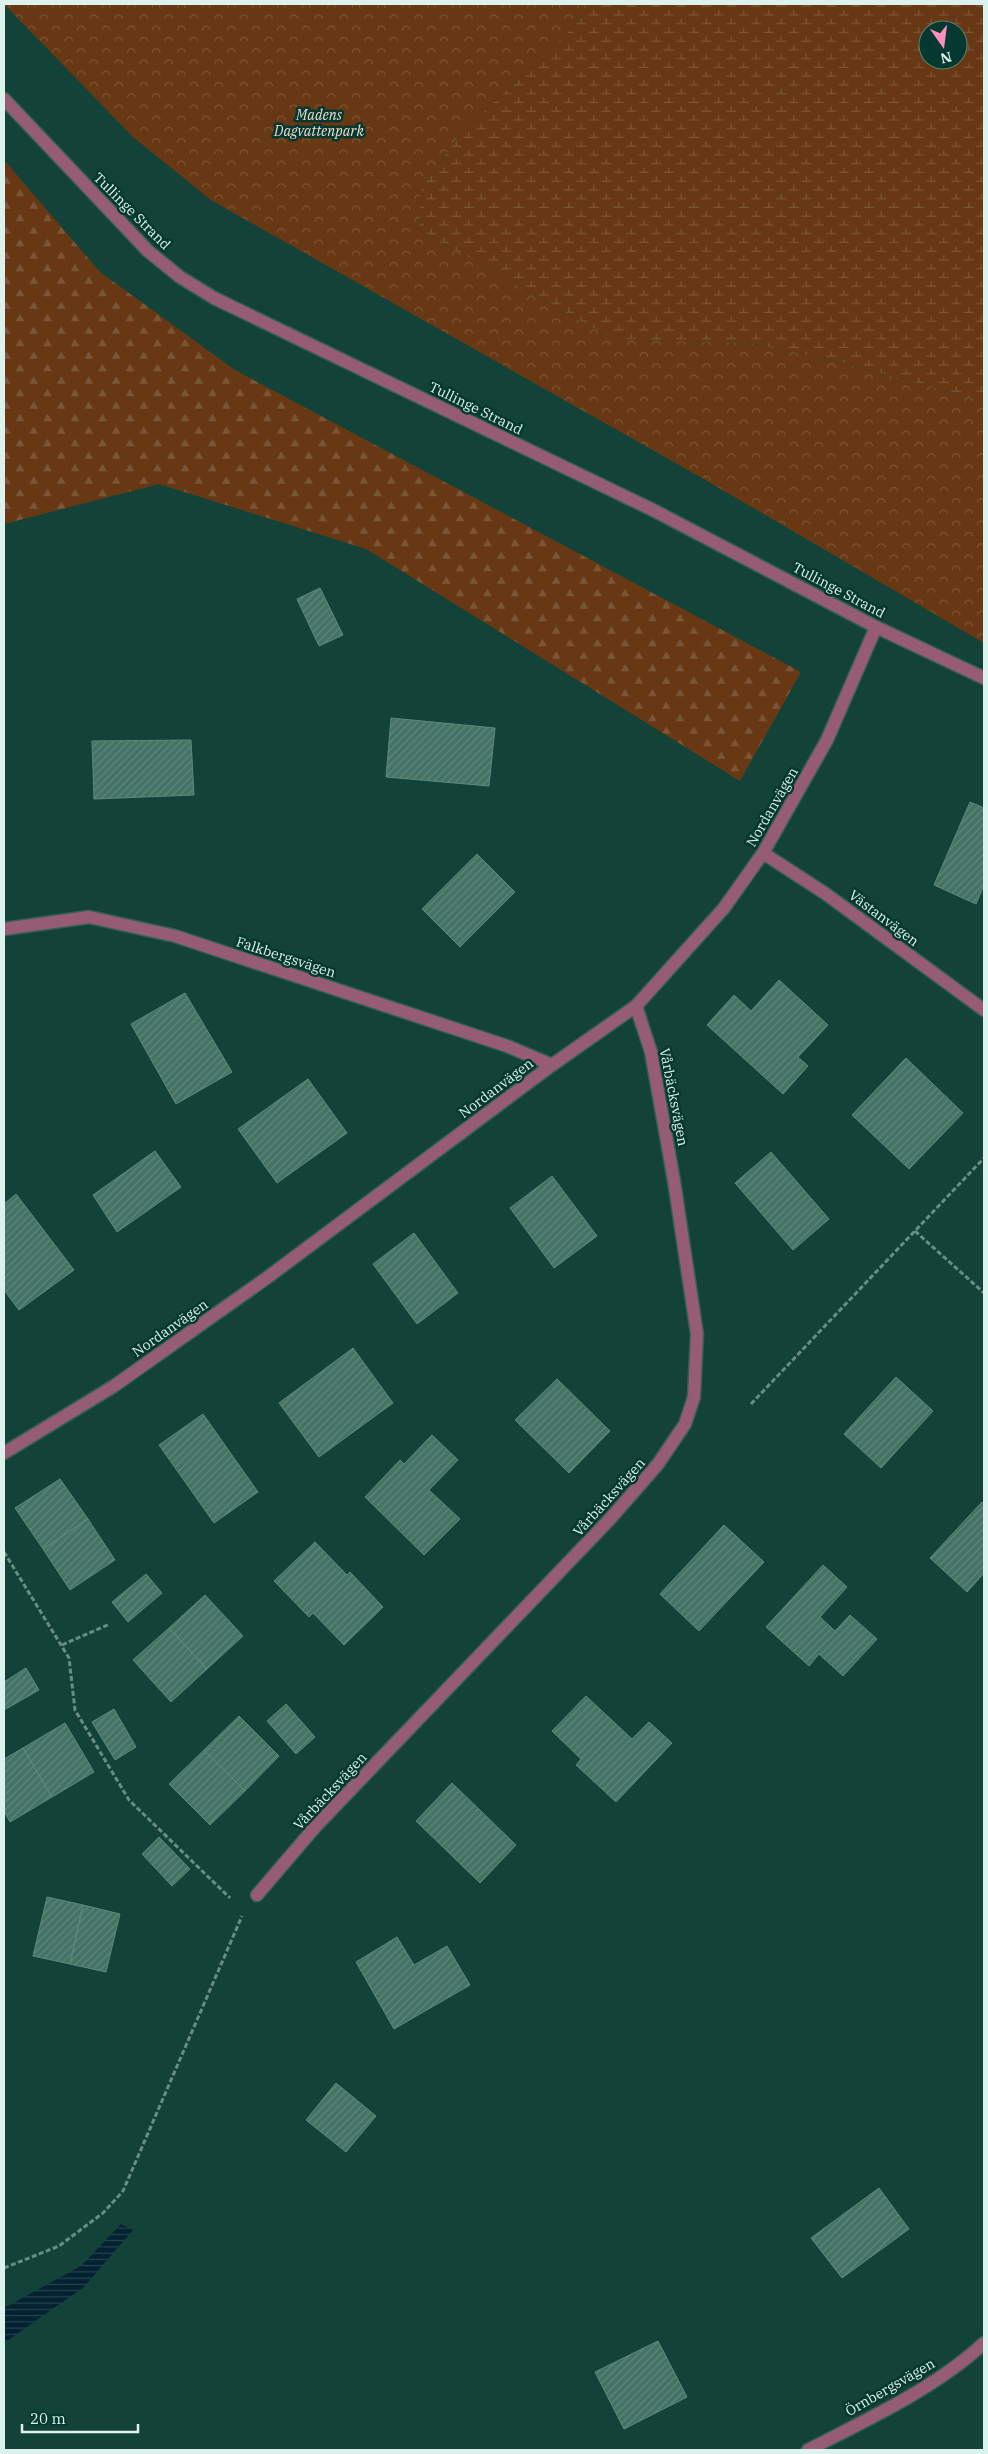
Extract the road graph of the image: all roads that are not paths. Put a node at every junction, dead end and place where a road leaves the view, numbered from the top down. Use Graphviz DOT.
graph roads {
  1 [pos="4,99"];
  2 [pos="876,626"];
  3 [pos="984,678"];
  4 [pos="763,853"];
  5 [pos="4,929"];
  6 [pos="636,1006"];
  7 [pos="984,1010"];
  8 [pos="552,1065"];
  9 [pos="4,1453"];
  10 [pos="257,1895"];
  11 [pos="984,2343"];
  12 [pos="808,2450"];
  1 -- 2 [label="street, Tullinge Strand"];
  2 -- 3 [label="street, Tullinge Strand"];
  2 -- 4 [label="street, Nordanvägen"];
  4 -- 6 [label="street, Nordanvägen"];
  4 -- 7 [label="street, Västanvägen"];
  5 -- 8 [label="street, Falkbergsvägen"];
  6 -- 8 [label="street, Nordanvägen"];
  6 -- 10 [label="street, Vårbäcksvägen"];
  8 -- 9 [label="street, Nordanvägen"];
  11 -- 12 [label="street, Örnbergsvägen"];
}
